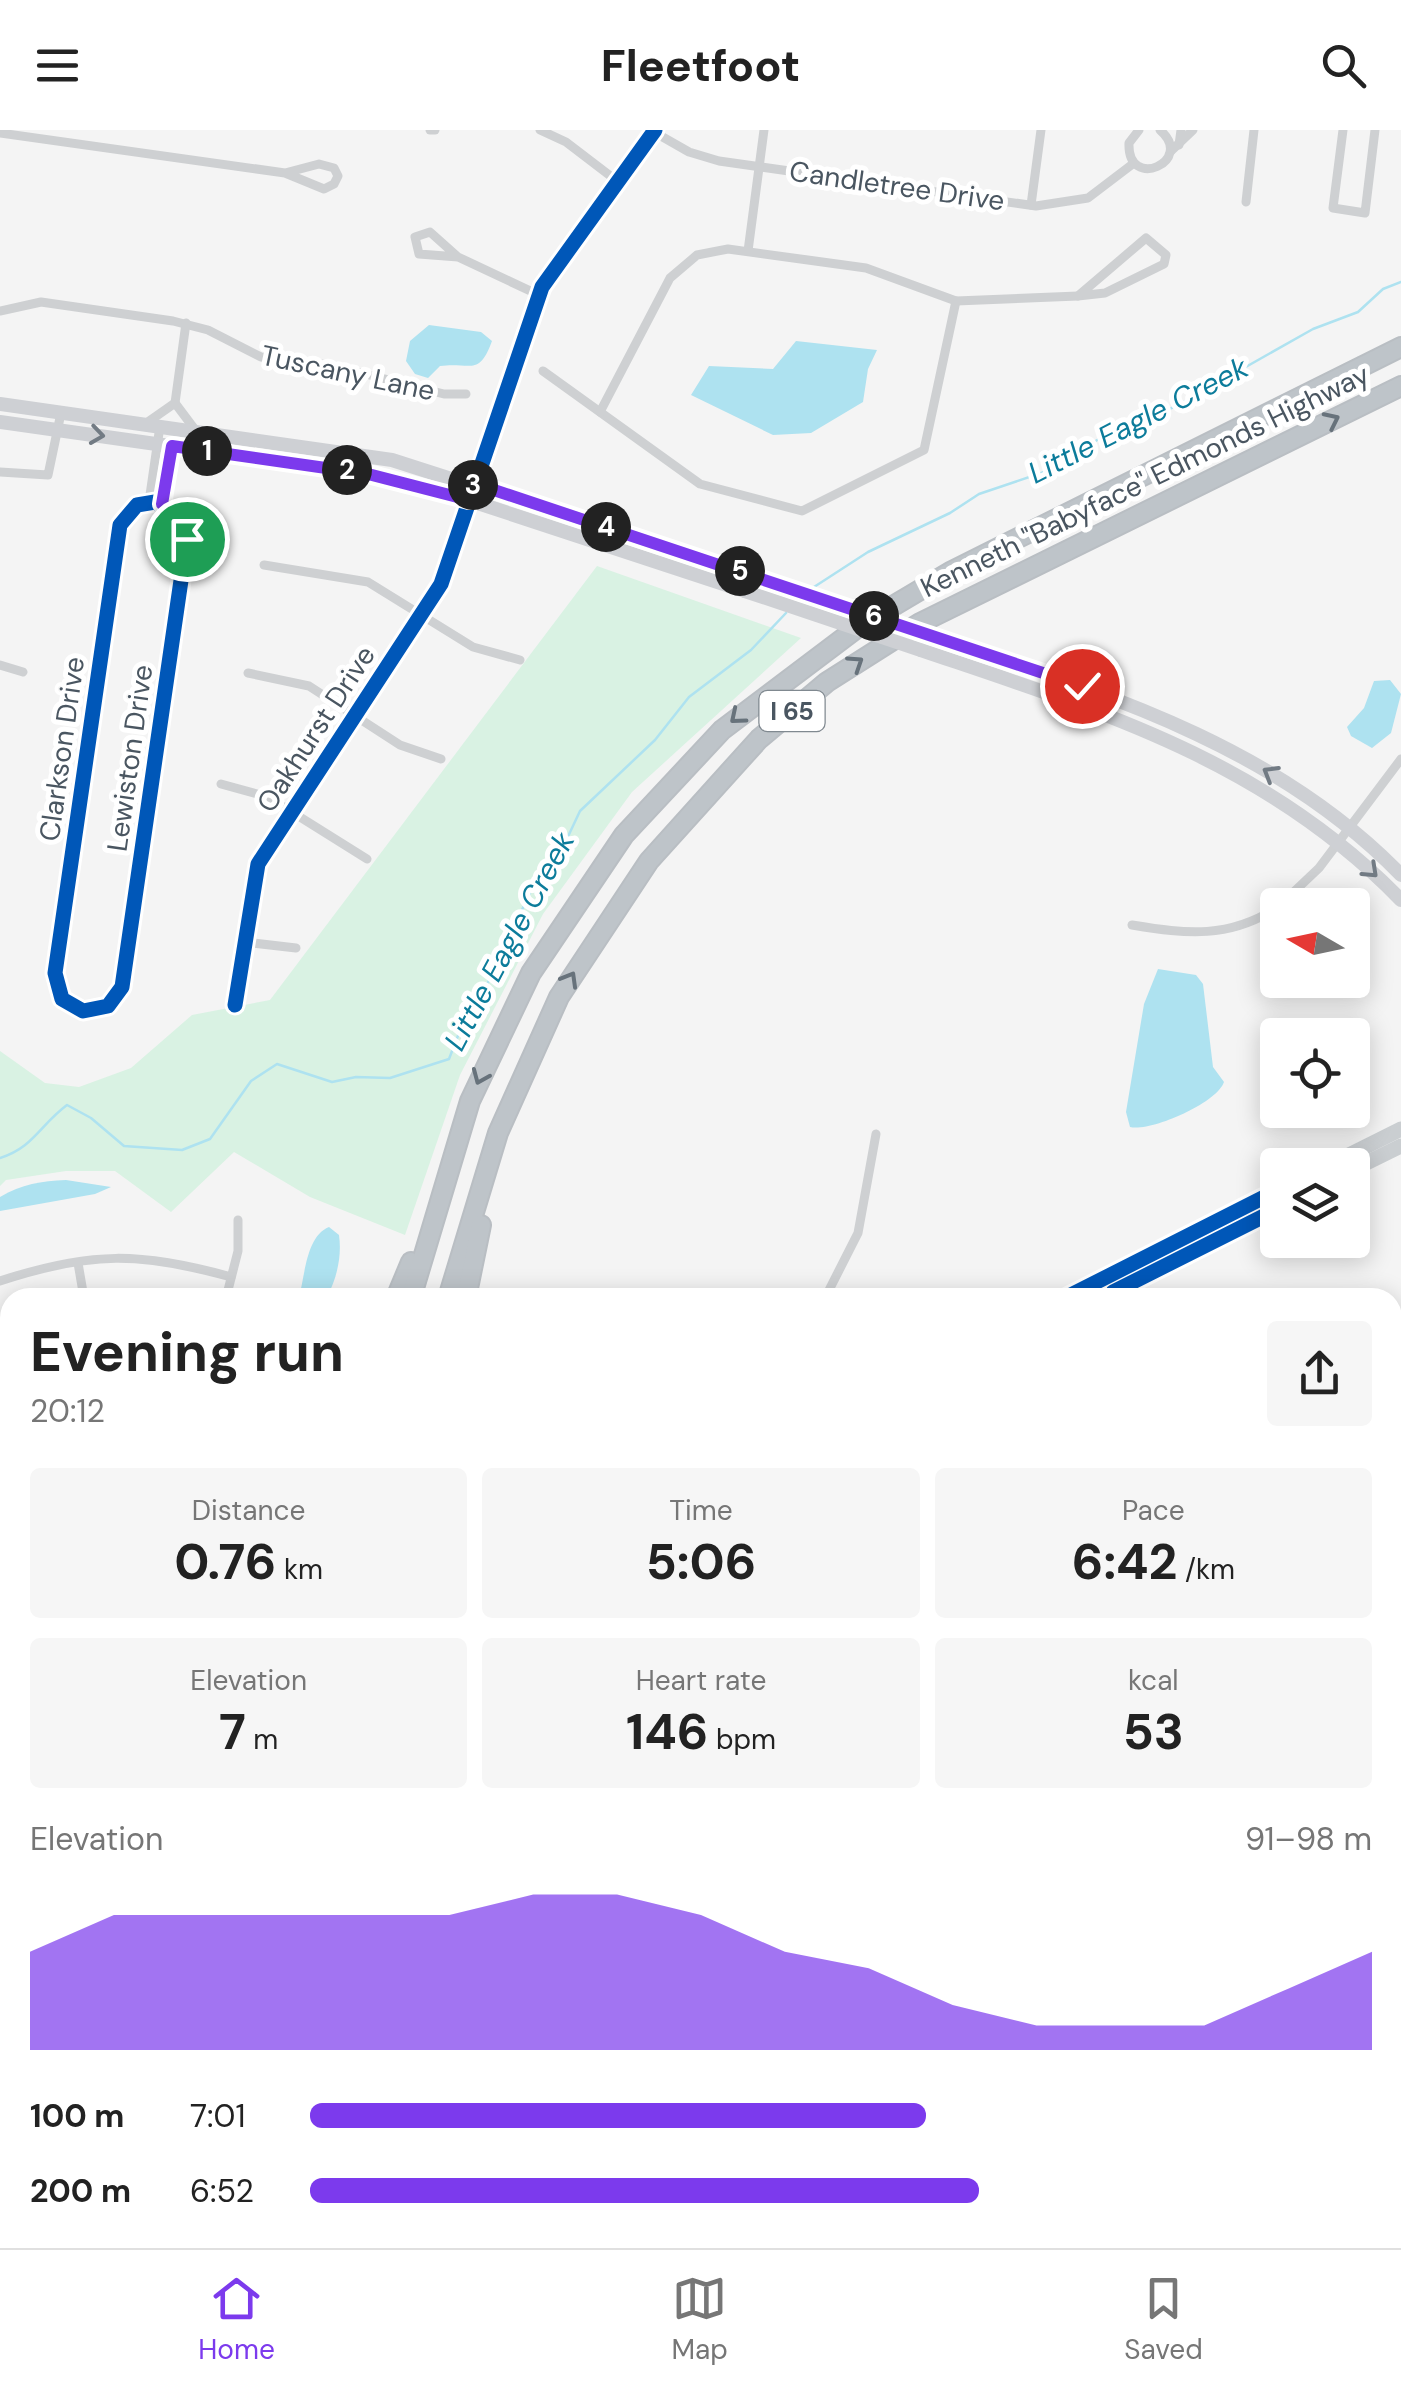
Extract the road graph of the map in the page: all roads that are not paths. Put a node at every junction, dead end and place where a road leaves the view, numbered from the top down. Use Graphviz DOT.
graph roads {
  1 [pos="540,130"];
  2 [pos="764,130"];
  3 [pos="1041,130"];
  4 [pos="1139,130"];
  5 [pos="1160,130"];
  6 [pos="1182,130"];
  7 [pos="1193,130"];
  8 [pos="1254,130"];
  9 [pos="1343,130"];
  10 [pos="1375,130"];
  11 [pos="655,131"];
  12 [pos="0,133"];
  13 [pos="1175,148"];
  14 [pos="1134,164"];
  15 [pos="758,167"];
  16 [pos="285,173"];
  17 [pos="617,180"];
  18 [pos="1246,202"];
  19 [pos="1031,205"];
  20 [pos="748,251"];
  21 [pos="458,256"];
  22 [pos="538,295"];
  23 [pos="1078,296"];
  24 [pos="956,301"];
  25 [pos="0,311"];
  26 [pos="186,323"];
  27 [pos="1401,347"];
  28 [pos="543,371"];
  29 [pos="1401,386"];
  30 [pos="466,394"];
  31 [pos="176,403"];
  32 [pos="0,404"];
  33 [pos="61,412"];
  34 [pos="600,412"];
  35 [pos="0,422"];
  36 [pos="160,426"];
  37 [pos="59,430"];
  38 [pos="196,431"];
  39 [pos="165,445"];
  40 [pos="0,474"];
  41 [pos="471,491"];
  42 [pos="156,503"];
  43 [pos="264,565"];
  44 [pos="420,615"];
  45 [pos="520,660"];
  46 [pos="0,665"];
  47 [pos="24,672"];
  48 [pos="248,673"];
  49 [pos="354,716"];
  50 [pos="441,759"];
  51 [pos="1401,759"];
  52 [pos="221,784"];
  53 [pos="291,811"];
  54 [pos="1350,829"];
  55 [pos="1339,843"];
  56 [pos="367,860"];
  57 [pos="1401,876"];
  58 [pos="1296,888"];
  59 [pos="1401,900"];
  60 [pos="1260,917"];
  61 [pos="1132,925"];
  62 [pos="244,942"];
  63 [pos="296,948"];
  64 [pos="235,1005"];
  65 [pos="83,1010"];
  66 [pos="542,1030"];
  67 [pos="1401,1128"];
  68 [pos="876,1134"];
  69 [pos="1401,1146"];
  70 [pos="1362,1148"];
  71 [pos="452,1154"];
  72 [pos="1370,1161"];
  73 [pos="1260,1199"];
  74 [pos="1260,1218"];
  75 [pos="238,1220"];
  76 [pos="78,1263"];
  77 [pos="1116,1272"];
  78 [pos="231,1277"];
  79 [pos="0,1280"];
  80 [pos="82,1288"];
  81 [pos="228,1288"];
  82 [pos="400,1288"];
  83 [pos="414,1288"];
  84 [pos="451,1288"];
  85 [pos="468,1288"];
  86 [pos="830,1288"];
  87 [pos="1085,1288"];
  88 [pos="1124,1288"];
  89 [pos="1133,1288"];
  1 -- 17 [label="street"];
  2 -- 15 [label="street"];
  3 -- 19 [label="street"];
  4 -- 14 [label="street"];
  5 -- 13 [label="street"];
  6 -- 13 [label="street"];
  7 -- 13 [label="street, Candletree Drive"];
  8 -- 18 [label="street"];
  9 -- 10 [label="street"];
  11 -- 15 [label="street, Candletree Drive"];
  11 -- 17 [label="street, Oakhurst Drive"];
  12 -- 16 [label="street"];
  13 -- 14 [label="street, Candletree Drive"];
  14 -- 19 [label="street, Candletree Drive"];
  15 -- 19 [label="street, Candletree Drive"];
  15 -- 20 [label="street"];
  16 -- 16 [label="street"];
  17 -- 22 [label="street, Oakhurst Drive"];
  20 -- 24 [label="street"];
  20 -- 34 [label="street"];
  21 -- 21 [label="street"];
  21 -- 22 [label="street"];
  22 -- 41 [label="street, Oakhurst Drive"];
  23 -- 23 [label="street"];
  23 -- 24 [label="street"];
  24 -- 34 [label="street"];
  25 -- 26 [label="street, Tuscany Lane"];
  26 -- 30 [label="street, Tuscany Lane"];
  26 -- 31 [label="street"];
  27 -- 71 [label="highway, Kenneth \"Babyface\" Edmonds Highway / I 65, one-way"];
  28 -- 34 [label="street"];
  66 -- 29 [label="highway, Kenneth \"Babyface\" Edmonds Highway / I 65, one-way"];
  31 -- 36 [label="street"];
  31 -- 38 [label="street"];
  32 -- 33 [label="main road"];
  33 -- 36 [label="main road"];
  33 -- 37 [label="street"];
  35 -- 37 [label="main road"];
  36 -- 38 [label="main road"];
  36 -- 39 [label="street"];
  37 -- 39 [label="main road, one-way"];
  37 -- 40 [label="street"];
  38 -- 41 [label="main road"];
  39 -- 41 [label="main road"];
  39 -- 42 [label="street"];
  41 -- 44 [label="street, Oakhurst Drive"];
  54 -- 41 [label="main road, one-way, bridge"];
  41 -- 55 [label="main road, bridge"];
  42 -- 65 [label="street, Clarkson Drive"];
  42 -- 65 [label="street, Lewiston Drive"];
  43 -- 44 [label="street"];
  44 -- 45 [label="street"];
  44 -- 49 [label="street, Oakhurst Drive"];
  46 -- 47 [label="street"];
  48 -- 49 [label="street"];
  49 -- 50 [label="street"];
  49 -- 53 [label="street, Oakhurst Drive"];
  51 -- 54 [label="street"];
  52 -- 53 [label="street"];
  53 -- 56 [label="street"];
  53 -- 62 [label="street, Oakhurst Drive"];
  54 -- 55 [label="street"];
  54 -- 57 [label="main road"];
  55 -- 58 [label="street"];
  55 -- 59 [label="main road, one-way"];
  60 -- 61 [label="street"];
  62 -- 63 [label="street"];
  62 -- 64 [label="street, Oakhurst Drive"];
  66 -- 84 [label="highway, Kenneth \"Babyface\" Edmonds Highway / I 65"];
  66 -- 85 [label="highway"];
  67 -- 70 [label="main road"];
  68 -- 86 [label="street"];
  69 -- 72 [label="main road"];
  71 -- 82 [label="highway"];
  71 -- 83 [label="highway, Kenneth \"Babyface\" Edmonds Highway / I 65"];
  73 -- 77 [label="main road"];
  74 -- 89 [label="main road"];
  75 -- 78 [label="street"];
  76 -- 78 [label="street"];
  76 -- 79 [label="street"];
  76 -- 80 [label="street"];
  77 -- 87 [label="main road"];
  77 -- 88 [label="street"];
  78 -- 81 [label="street"];
}
